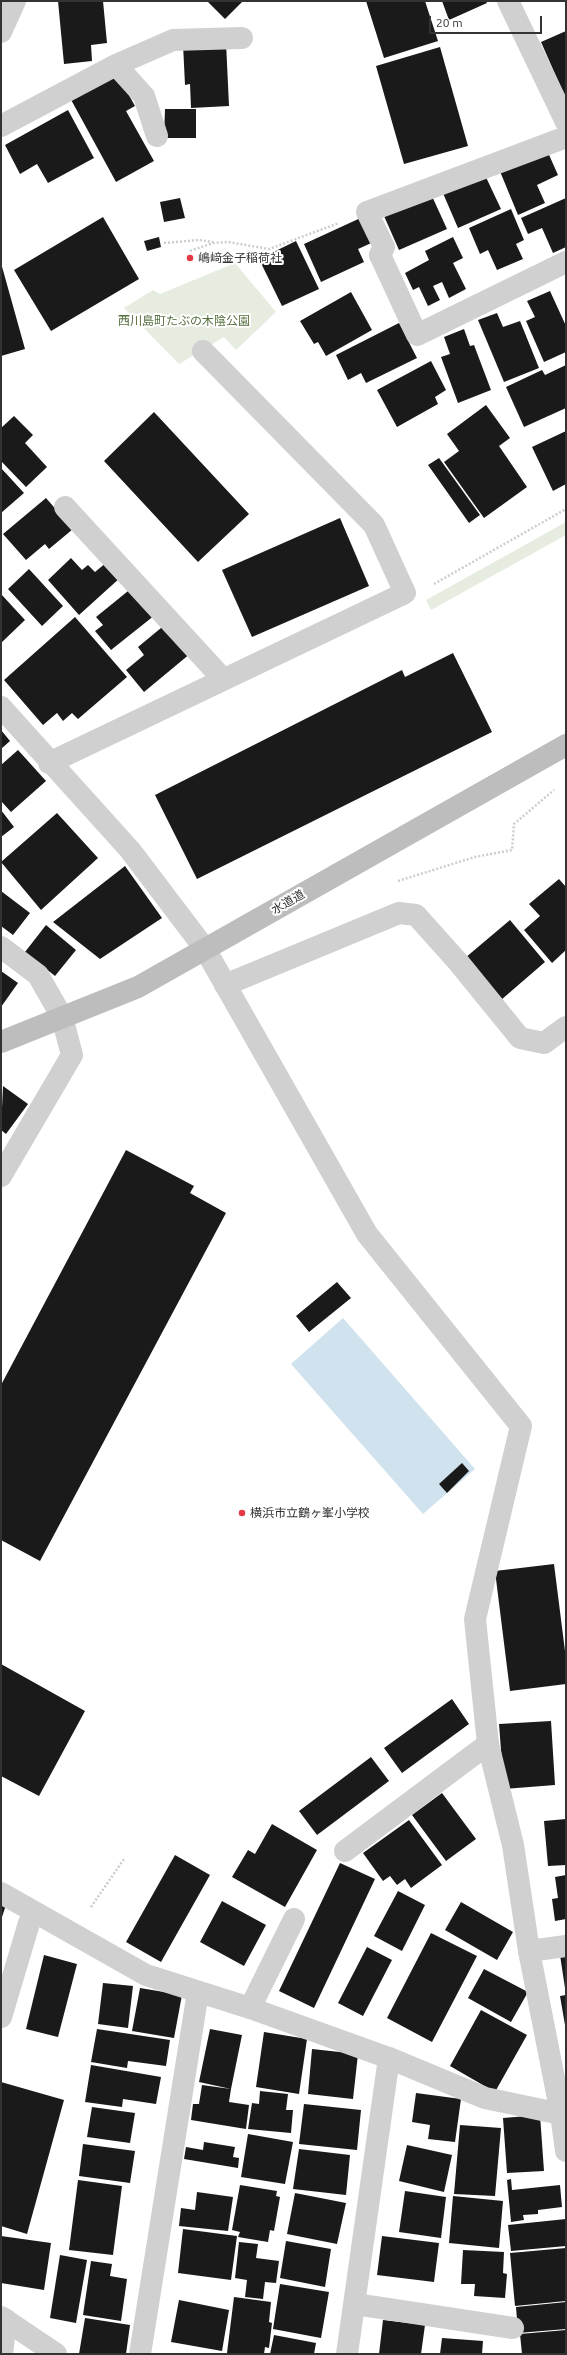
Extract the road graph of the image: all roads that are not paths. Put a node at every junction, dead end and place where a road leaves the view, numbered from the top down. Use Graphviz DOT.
graph roads {
  1 [pos="16,1"];
  2 [pos="508,1"];
  3 [pos="1,32"];
  4 [pos="242,38"];
  5 [pos="116,65"];
  6 [pos="566,122"];
  7 [pos="1,126"];
  8 [pos="157,136"];
  9 [pos="566,137"];
  10 [pos="566,262"];
  11 [pos="203,351"];
  12 [pos="65,507"];
  13 [pos="223,679"];
  14 [pos="1,707"];
  15 [pos="566,744"];
  16 [pos="49,763"];
  17 [pos="1,947"];
  18 [pos="204,949"];
  19 [pos="225,985"];
  20 [pos="62,1017"];
  21 [pos="566,1027"];
  22 [pos="1,1042"];
  23 [pos="1,1176"];
  24 [pos="488,1744"];
  25 [pos="345,1850"];
  26 [pos="1,1893"];
  27 [pos="294,1919"];
  28 [pos="29,1923"];
  29 [pos="566,1946"];
  30 [pos="529,1951"];
  31 [pos="198,1992"];
  32 [pos="250,2008"];
  33 [pos="1,2018"];
  34 [pos="389,2058"];
  35 [pos="561,2114"];
  36 [pos="566,2151"];
  37 [pos="354,2304"];
  38 [pos="4,2318"];
  39 [pos="513,2328"];
  40 [pos="2,2354"];
  41 [pos="56,2354"];
  42 [pos="140,2354"];
  43 [pos="347,2354"];
  1 -- 3 [label="street"];
  2 -- 6 [label="street"];
  4 -- 5 [label="street"];
  5 -- 7 [label="street"];
  5 -- 8 [label="street"];
  9 -- 10 [label="street"];
  11 -- 13 [label="street"];
  12 -- 13 [label="street"];
  13 -- 16 [label="street"];
  14 -- 16 [label="street"];
  15 -- 18 [label="street, 水道道"];
  16 -- 18 [label="street"];
  17 -- 20 [label="street"];
  18 -- 19 [label="street"];
  18 -- 20 [label="street, 水道道"];
  19 -- 21 [label="street"];
  19 -- 24 [label="street"];
  20 -- 22 [label="street, 水道道"];
  20 -- 23 [label="street"];
  24 -- 25 [label="street"];
  24 -- 30 [label="street"];
  26 -- 31 [label="street"];
  27 -- 32 [label="street"];
  28 -- 33 [label="street"];
  29 -- 30 [label="street"];
  30 -- 35 [label="street"];
  31 -- 32 [label="street"];
  31 -- 42 [label="street"];
  32 -- 34 [label="street"];
  34 -- 35 [label="street"];
  34 -- 37 [label="street"];
  35 -- 36 [label="street"];
  37 -- 39 [label="street"];
  37 -- 43 [label="street"];
  38 -- 40 [label="street"];
  38 -- 41 [label="street"];
}
